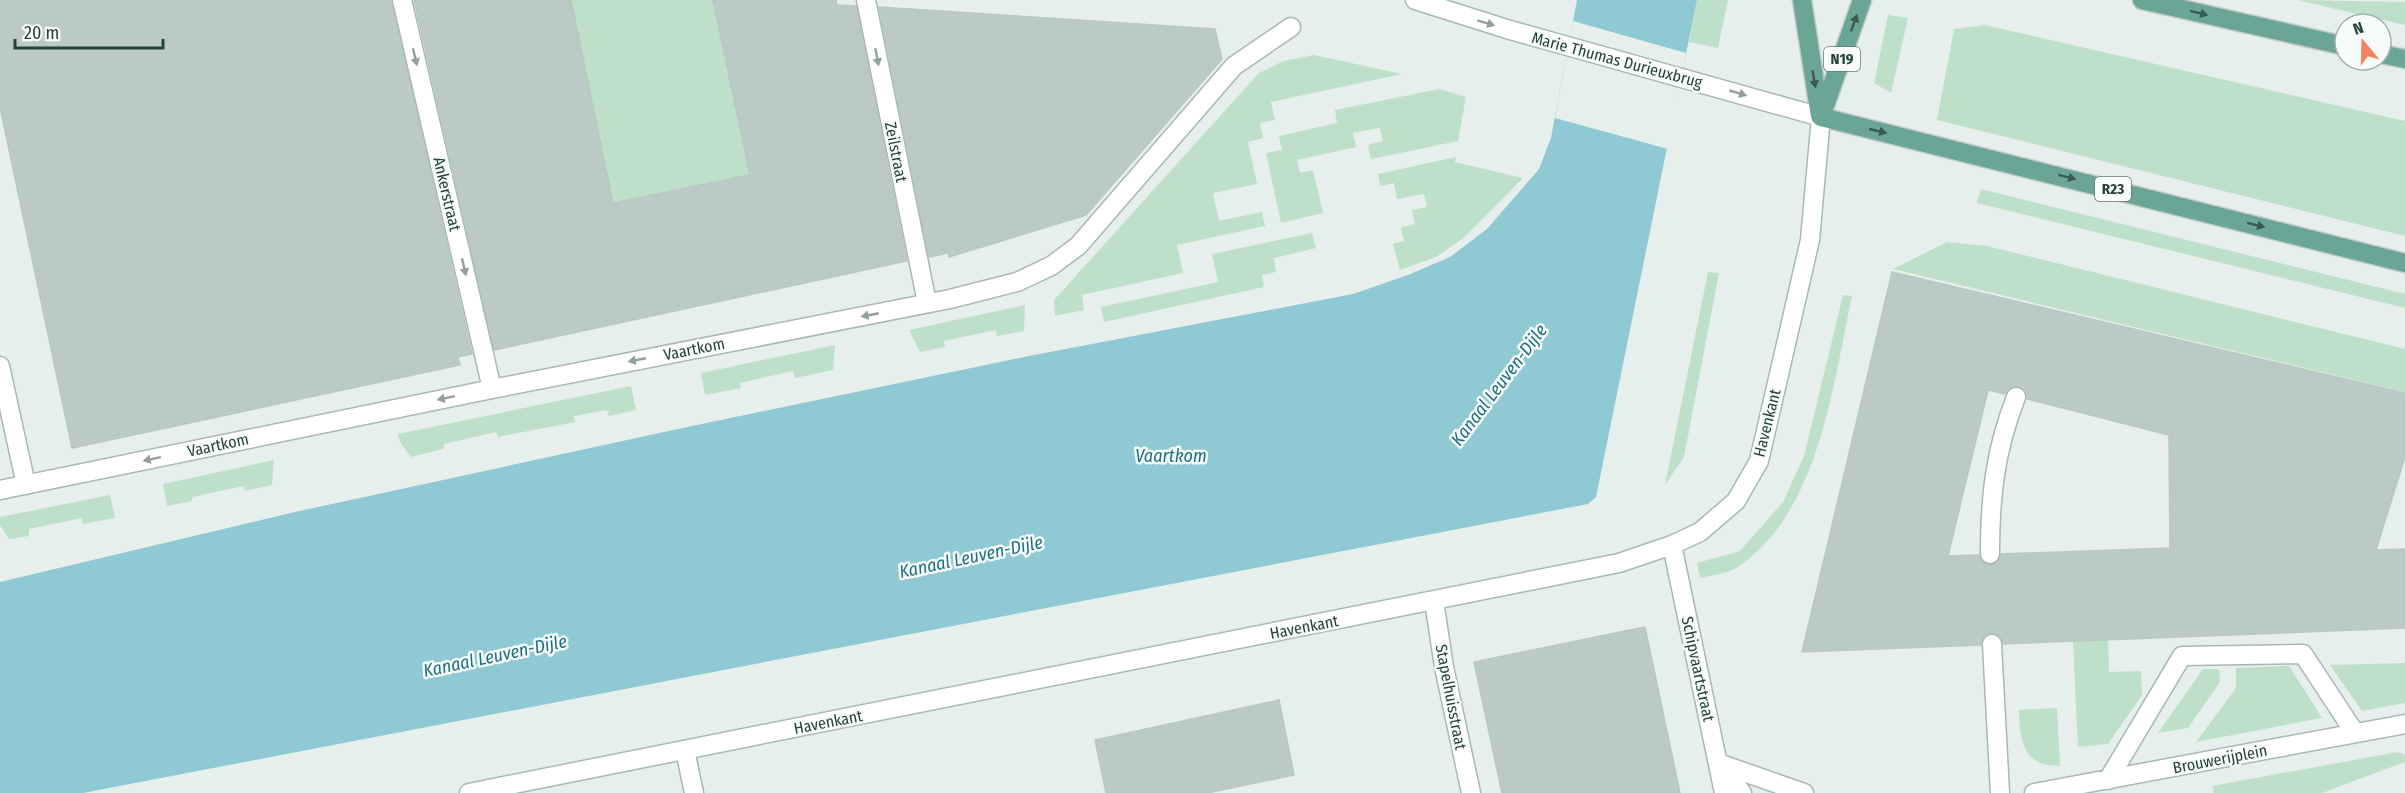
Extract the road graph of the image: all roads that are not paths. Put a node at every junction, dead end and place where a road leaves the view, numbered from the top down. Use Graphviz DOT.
graph roads {
  1 [pos="402,0"];
  2 [pos="866,0"];
  3 [pos="1415,0"];
  4 [pos="1802,0"];
  5 [pos="1862,0"];
  6 [pos="2142,0"];
  7 [pos="1291,27"];
  8 [pos="2333,43"];
  9 [pos="1821,117"];
  10 [pos="2405,263"];
  11 [pos="927,303"];
  12 [pos="0,366"];
  13 [pos="492,388"];
  14 [pos="2016,397"];
  15 [pos="26,485"];
  16 [pos="0,490"];
  17 [pos="1672,545"];
  18 [pos="1990,554"];
  19 [pos="1434,601"];
  20 [pos="1992,644"];
  21 [pos="2405,724"];
  22 [pos="2355,733"];
  23 [pos="685,750"];
  24 [pos="1718,763"];
  25 [pos="2108,780"];
  26 [pos="469,793"];
  27 [pos="694,793"];
  28 [pos="1471,793"];
  29 [pos="1724,793"];
  30 [pos="1742,793"];
  31 [pos="1804,793"];
  32 [pos="2000,793"];
  33 [pos="2034,793"];
  1 -- 13 [label="street, Ankerstraat, one-way"];
  2 -- 11 [label="street, Zeilstraat, one-way"];
  3 -- 9 [label="street, Marie Thumas Durieuxbrug, one-way"];
  4 -- 9 [label="main road, N19, one-way"];
  9 -- 5 [label="main road, N19, one-way"];
  6 -- 8 [label="main road, one-way"];
  7 -- 11 [label="street, Vaartkom"];
  9 -- 10 [label="main road, R23, one-way"];
  9 -- 17 [label="street, Havenkant / N19"];
  11 -- 13 [label="street, Vaartkom, one-way"];
  12 -- 15 [label="street"];
  13 -- 15 [label="street, Vaartkom, one-way"];
  14 -- 18 [label="street"];
  15 -- 16 [label="street, Vaartkom"];
  17 -- 19 [label="street, Havenkant"];
  17 -- 24 [label="street, Schipvaartstraat"];
  19 -- 23 [label="street, Havenkant"];
  19 -- 28 [label="street, Stapelhuisstraat"];
  20 -- 32 [label="street"];
  21 -- 22 [label="street, Brouwerijplein"];
  22 -- 25 [label="street, Brouwerijplein"];
  22 -- 25 [label="street"];
  23 -- 26 [label="street, Havenkant"];
  23 -- 27 [label="street"];
  24 -- 29 [label="street, Schipvaartstraat"];
  24 -- 30 [label="street"];
  24 -- 31 [label="street"];
  25 -- 33 [label="street, Brouwerijplein"];
}
